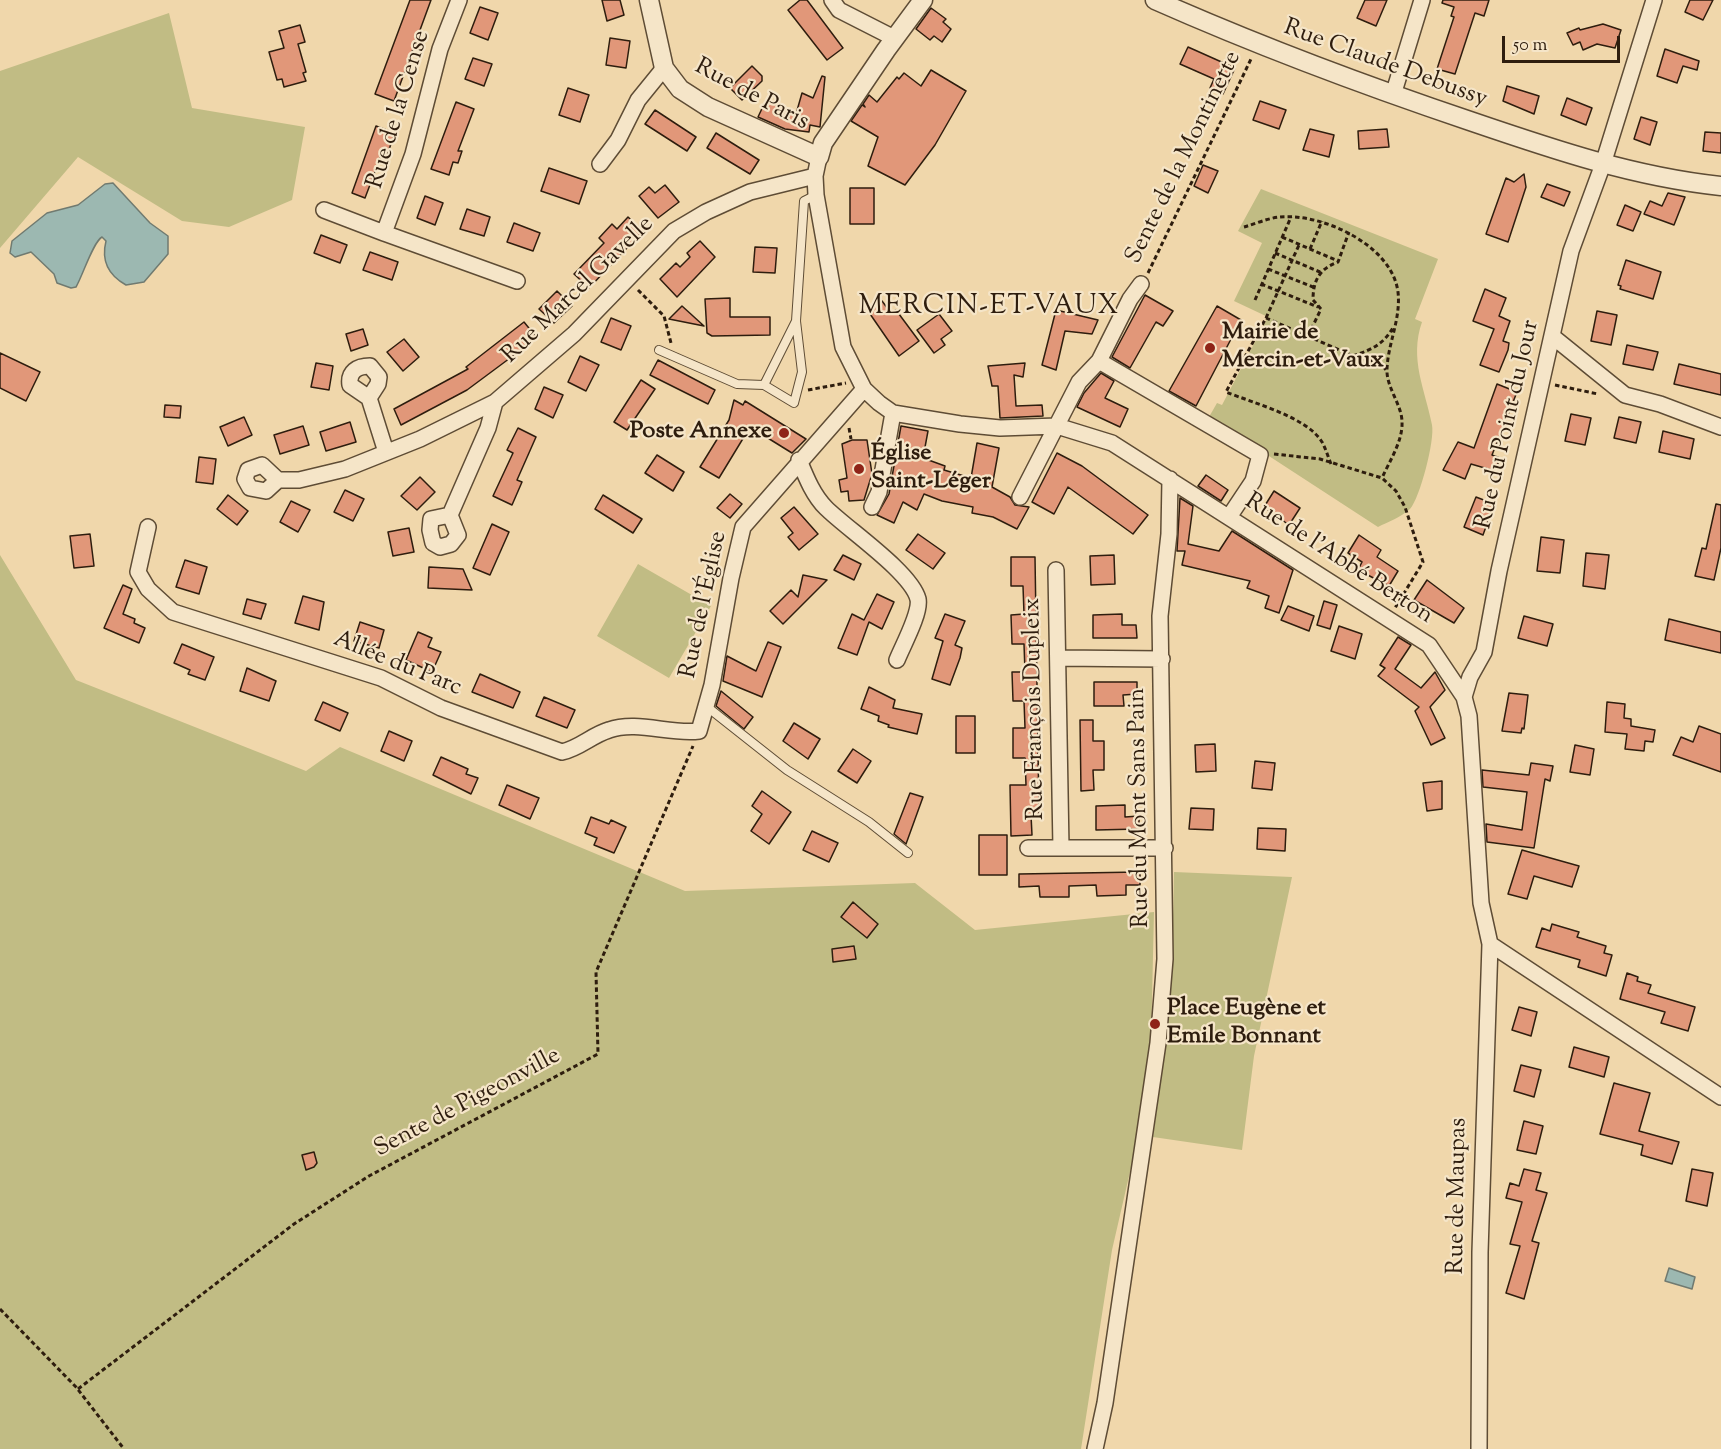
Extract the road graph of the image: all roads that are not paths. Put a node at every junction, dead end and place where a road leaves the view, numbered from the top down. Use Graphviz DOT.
graph roads {
  1 [pos="459,0"];
  2 [pos="649,0"];
  3 [pos="832,0"];
  4 [pos="923,0"];
  5 [pos="1155,0"];
  6 [pos="1422,0"];
  7 [pos="1654,0"];
  8 [pos="894,39"];
  9 [pos="664,68"];
  10 [pos="1393,95"];
  11 [pos="819,158"];
  12 [pos="600,164"];
  13 [pos="1603,164"];
  14 [pos="815,176"];
  15 [pos="1721,186"];
  16 [pos="816,195"];
  17 [pos="324,210"];
  18 [pos="384,234"];
  19 [pos="517,280"];
  20 [pos="1141,284"];
  21 [pos="796,321"];
  22 [pos="1552,336"];
  23 [pos="659,350"];
  24 [pos="1099,361"];
  25 [pos="764,385"];
  26 [pos="864,389"];
  27 [pos="369,398"];
  28 [pos="495,402"];
  29 [pos="893,412"];
  30 [pos="1057,426"];
  31 [pos="1721,428"];
  32 [pos="386,452"];
  33 [pos="799,460"];
  34 [pos="1170,479"];
  35 [pos="278,480"];
  36 [pos="1020,497"];
  37 [pos="872,507"];
  38 [pos="450,515"];
  39 [pos="1229,517"];
  40 [pos="148,527"];
  41 [pos="1056,570"];
  42 [pos="1058,658"];
  43 [pos="1162,659"];
  44 [pos="897,660"];
  45 [pos="1464,697"];
  46 [pos="706,706"];
  47 [pos="699,731"];
  48 [pos="1028,848"];
  49 [pos="1061,848"];
  50 [pos="1165,848"];
  51 [pos="908,853"];
  52 [pos="1490,944"];
  53 [pos="1721,1097"];
  54 [pos="1095,1449"];
  55 [pos="1479,1449"];
  1 -- 18 [label="street, Rue de la Cense"];
  2 -- 9 [label="street, Rue de Paris"];
  3 -- 8 [label="street"];
  4 -- 8 [label="street"];
  5 -- 10 [label="street, Rue Claude Debussy"];
  6 -- 10 [label="street"];
  7 -- 13 [label="street, Rue du Point du Jour"];
  8 -- 11 [label="street"];
  9 -- 11 [label="street, Rue de Paris"];
  9 -- 12 [label="street"];
  10 -- 13 [label="street, Rue Claude Debussy"];
  11 -- 14 [label="street"];
  13 -- 15 [label="street, Rue Claude Debussy"];
  13 -- 22 [label="street, Rue du Point du Jour"];
  14 -- 16 [label="street"];
  14 -- 28 [label="street, Rue Marcel Gavelle"];
  16 -- 21 [label="lane"];
  16 -- 26 [label="street"];
  17 -- 18 [label="street"];
  18 -- 19 [label="street"];
  20 -- 24 [label="street"];
  21 -- 25 [label="lane"];
  21 -- 25 [label="lane"];
  22 -- 31 [label="street"];
  22 -- 45 [label="street, Rue du Point du Jour"];
  23 -- 25 [label="lane"];
  24 -- 30 [label="street"];
  24 -- 39 [label="street"];
  26 -- 29 [label="street"];
  26 -- 33 [label="street, Rue de l'Église"];
  27 -- 32 [label="street"];
  28 -- 32 [label="street, Rue Marcel Gavelle"];
  28 -- 38 [label="street"];
  29 -- 30 [label="street, Rue de l'Abbé Berton"];
  29 -- 37 [label="street"];
  30 -- 34 [label="street, Rue de l'Abbé Berton"];
  30 -- 36 [label="street"];
  32 -- 35 [label="street, Rue Marcel Gavelle"];
  33 -- 44 [label="street"];
  33 -- 46 [label="street, Rue de l'Église"];
  34 -- 39 [label="street, Rue de l'Abbé Berton"];
  34 -- 43 [label="street, Rue du Mont Sans Pain"];
  39 -- 45 [label="street, Rue de l'Abbé Berton"];
  40 -- 47 [label="street, Allée du Parc"];
  41 -- 42 [label="street, Rue François Dupleix"];
  42 -- 43 [label="street"];
  42 -- 49 [label="street, Rue François Dupleix"];
  43 -- 50 [label="street, Rue du Mont Sans Pain"];
  45 -- 52 [label="street, Rue de Maupas"];
  46 -- 47 [label="street, Rue de l'Église"];
  46 -- 51 [label="lane"];
  48 -- 49 [label="street"];
  49 -- 50 [label="street"];
  50 -- 54 [label="street, Rue du Mont Sans Pain"];
  52 -- 53 [label="street"];
  52 -- 55 [label="street, Rue de Maupas"];
}
